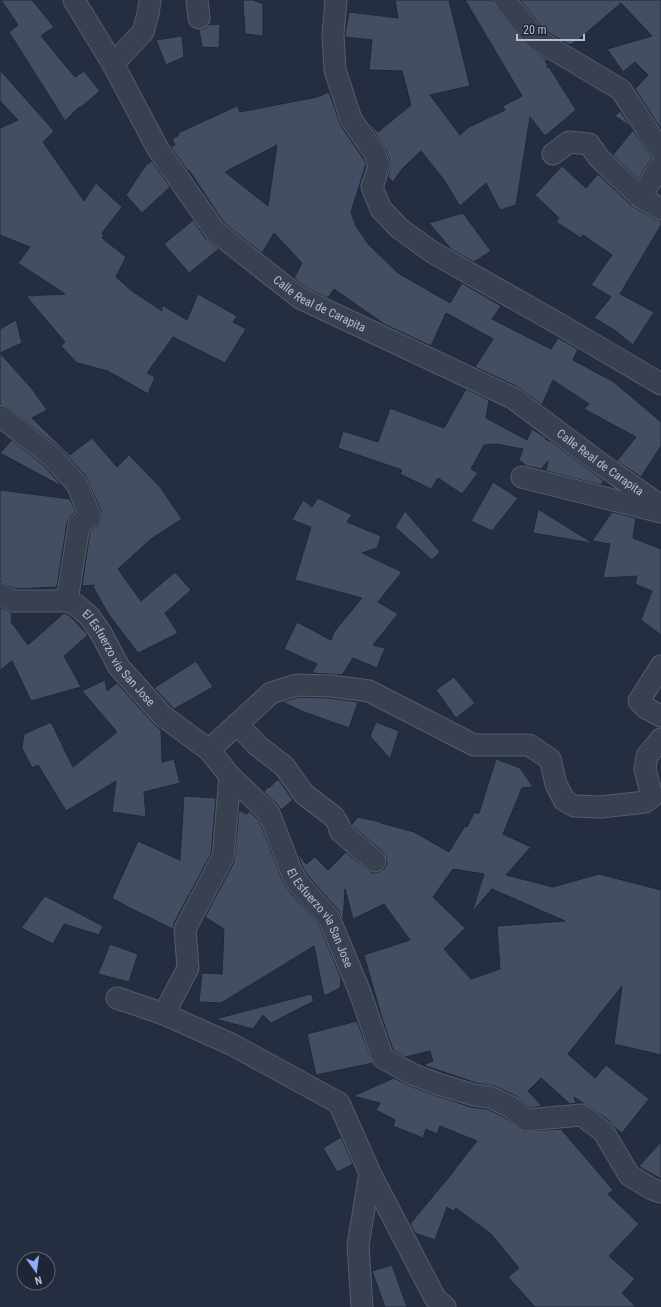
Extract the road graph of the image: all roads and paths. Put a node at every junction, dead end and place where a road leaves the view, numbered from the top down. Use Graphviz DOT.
graph roads {
  1 [pos="74,0"];
  2 [pos="150,0"];
  3 [pos="336,0"];
  4 [pos="505,0"];
  5 [pos="113,64"];
  6 [pos="661,151"];
  7 [pos="553,154"];
  8 [pos="661,166"];
  9 [pos="640,197"];
  10 [pos="661,209"];
  11 [pos="661,384"];
  12 [pos="0,416"];
  13 [pos="522,477"];
  14 [pos="661,506"];
  15 [pos="661,512"];
  16 [pos="0,594"];
  17 [pos="67,601"];
  18 [pos="661,666"];
  19 [pos="661,716"];
  20 [pos="237,724"];
  21 [pos="661,739"];
  22 [pos="209,750"];
  23 [pos="230,776"];
  24 [pos="375,861"];
  25 [pos="117,998"];
  26 [pos="164,1014"];
  27 [pos="370,1173"];
  28 [pos="661,1192"];
  29 [pos="362,1307"];
  30 [pos="445,1307"];
  1 -- 5 [label="street, Calle Real de Carapita"];
  2 -- 5 [label="street"];
  3 -- 11 [label="street"];
  4 -- 6 [label="street"];
  5 -- 14 [label="street, Calle Real de Carapita"];
  7 -- 9 [label="street"];
  8 -- 9 [label="street"];
  9 -- 10 [label="street"];
  12 -- 17 [label="street"];
  13 -- 15 [label="street"];
  16 -- 17 [label="street"];
  17 -- 22 [label="street, El Esfuerzo via San Jose"];
  18 -- 19 [label="street"];
  20 -- 21 [label="street"];
  20 -- 22 [label="street"];
  20 -- 24 [label="street"];
  22 -- 23 [label="street, El Esfuerzo via San Jose"];
  23 -- 26 [label="street"];
  23 -- 28 [label="street, El Esfuerzo via San Jose"];
  25 -- 26 [label="street"];
  26 -- 27 [label="street"];
  27 -- 29 [label="street"];
  27 -- 30 [label="street"];
}
